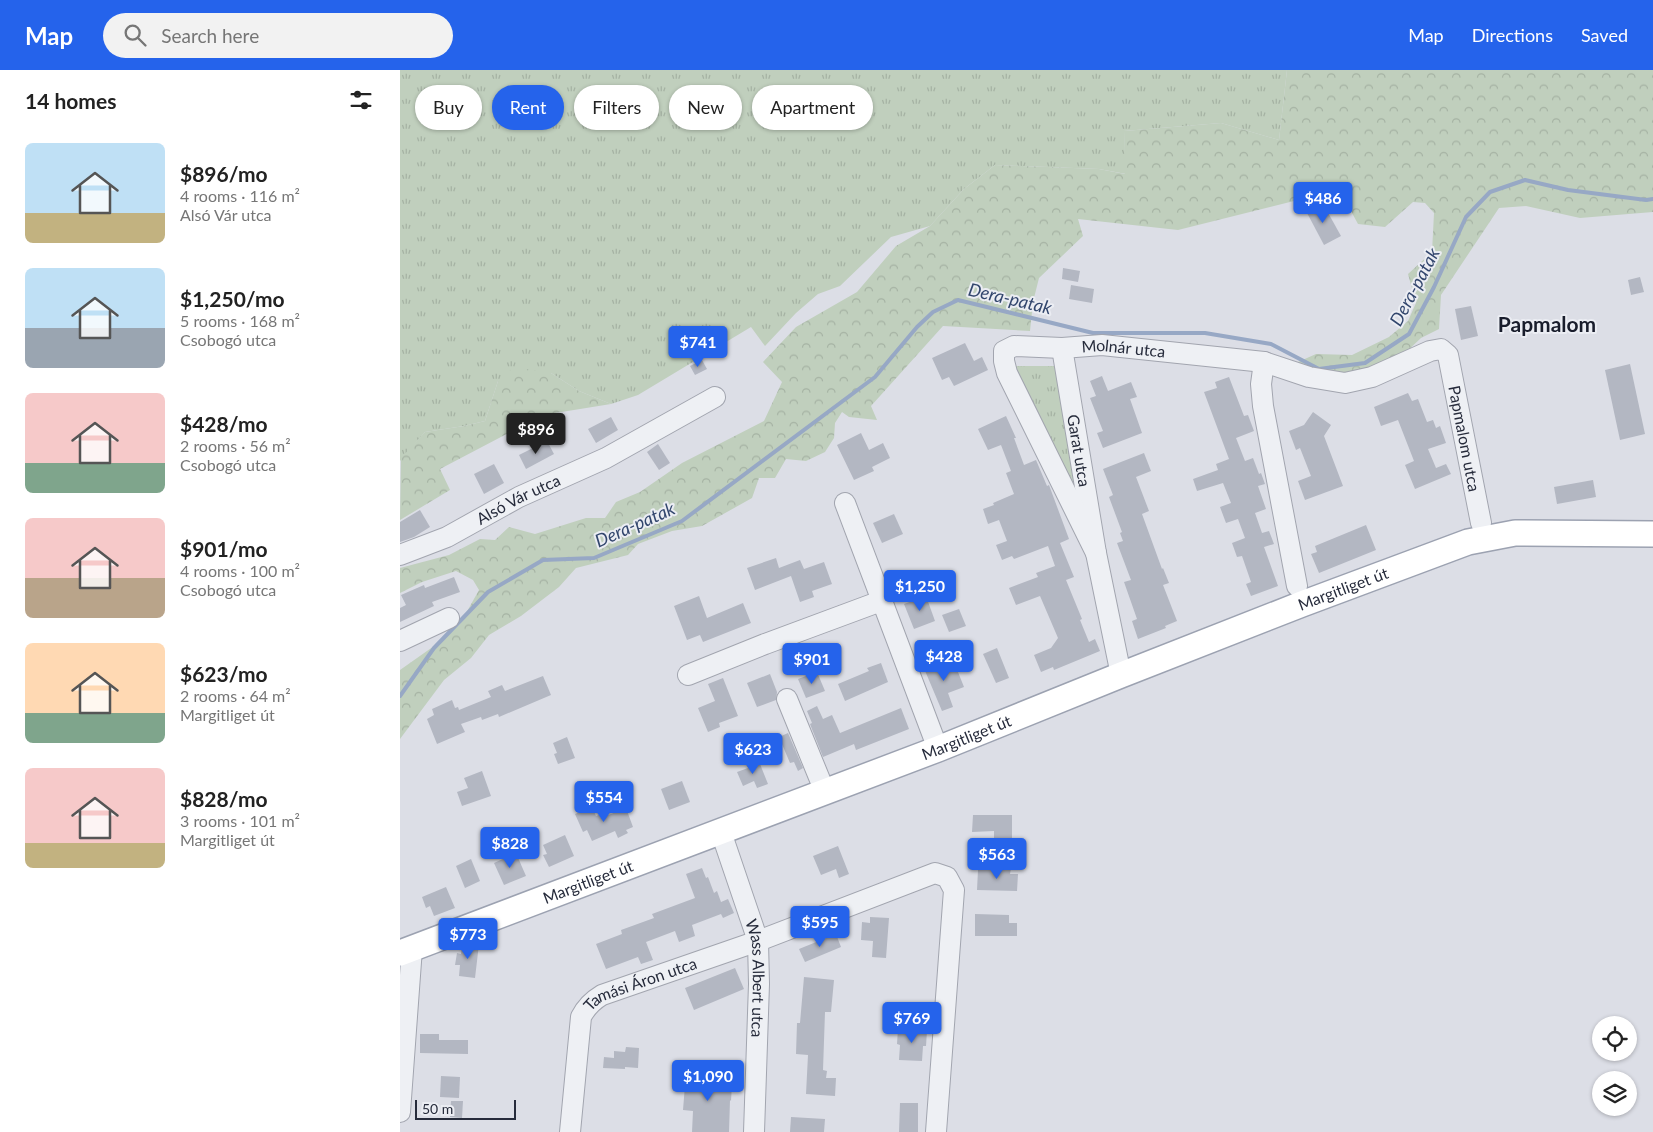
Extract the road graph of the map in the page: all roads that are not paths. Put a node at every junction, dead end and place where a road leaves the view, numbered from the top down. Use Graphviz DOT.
graph roads {
  1 [pos="1062,348"];
  2 [pos="1448,355"];
  3 [pos="1264,362"];
  4 [pos="1007,373"];
  5 [pos="715,397"];
  6 [pos="844,503"];
  7 [pos="1481,524"];
  8 [pos="1653,534"];
  9 [pos="1096,554"];
  10 [pos="400,555"];
  11 [pos="1297,586"];
  12 [pos="881,601"];
  13 [pos="449,618"];
  14 [pos="400,640"];
  15 [pos="688,675"];
  16 [pos="1121,675"];
  17 [pos="786,699"];
  18 [pos="938,749"];
  19 [pos="825,792"];
  20 [pos="721,832"];
  21 [pos="758,940"];
  22 [pos="406,951"];
  23 [pos="400,1112"];
  24 [pos="570,1132"];
  25 [pos="754,1132"];
  26 [pos="936,1132"];
  1 -- 3 [label="street, Molnár utca"];
  1 -- 4 [label="street, Molnár utca"];
  1 -- 9 [label="street, Garat utca"];
  2 -- 3 [label="street, Molnár utca"];
  2 -- 7 [label="street, Papmalom utca"];
  3 -- 11 [label="street"];
  4 -- 9 [label="street, Garat utca"];
  5 -- 10 [label="street, Alsó Vár utca"];
  6 -- 12 [label="street"];
  8 -- 16 [label="main road, Margitliget út"];
  9 -- 16 [label="street, Garat utca"];
  12 -- 15 [label="street"];
  12 -- 18 [label="street"];
  13 -- 14 [label="street"];
  16 -- 18 [label="main road, Margitliget út"];
  17 -- 19 [label="street"];
  18 -- 19 [label="main road, Margitliget út"];
  19 -- 20 [label="main road, Margitliget út"];
  20 -- 21 [label="street, Wass Albert utca"];
  20 -- 22 [label="main road, Margitliget út"];
  21 -- 24 [label="street, Tamási Áron utca"];
  21 -- 25 [label="street, Wass Albert utca"];
  21 -- 26 [label="street, Tamási Áron utca"];
  22 -- 23 [label="street"];
}
